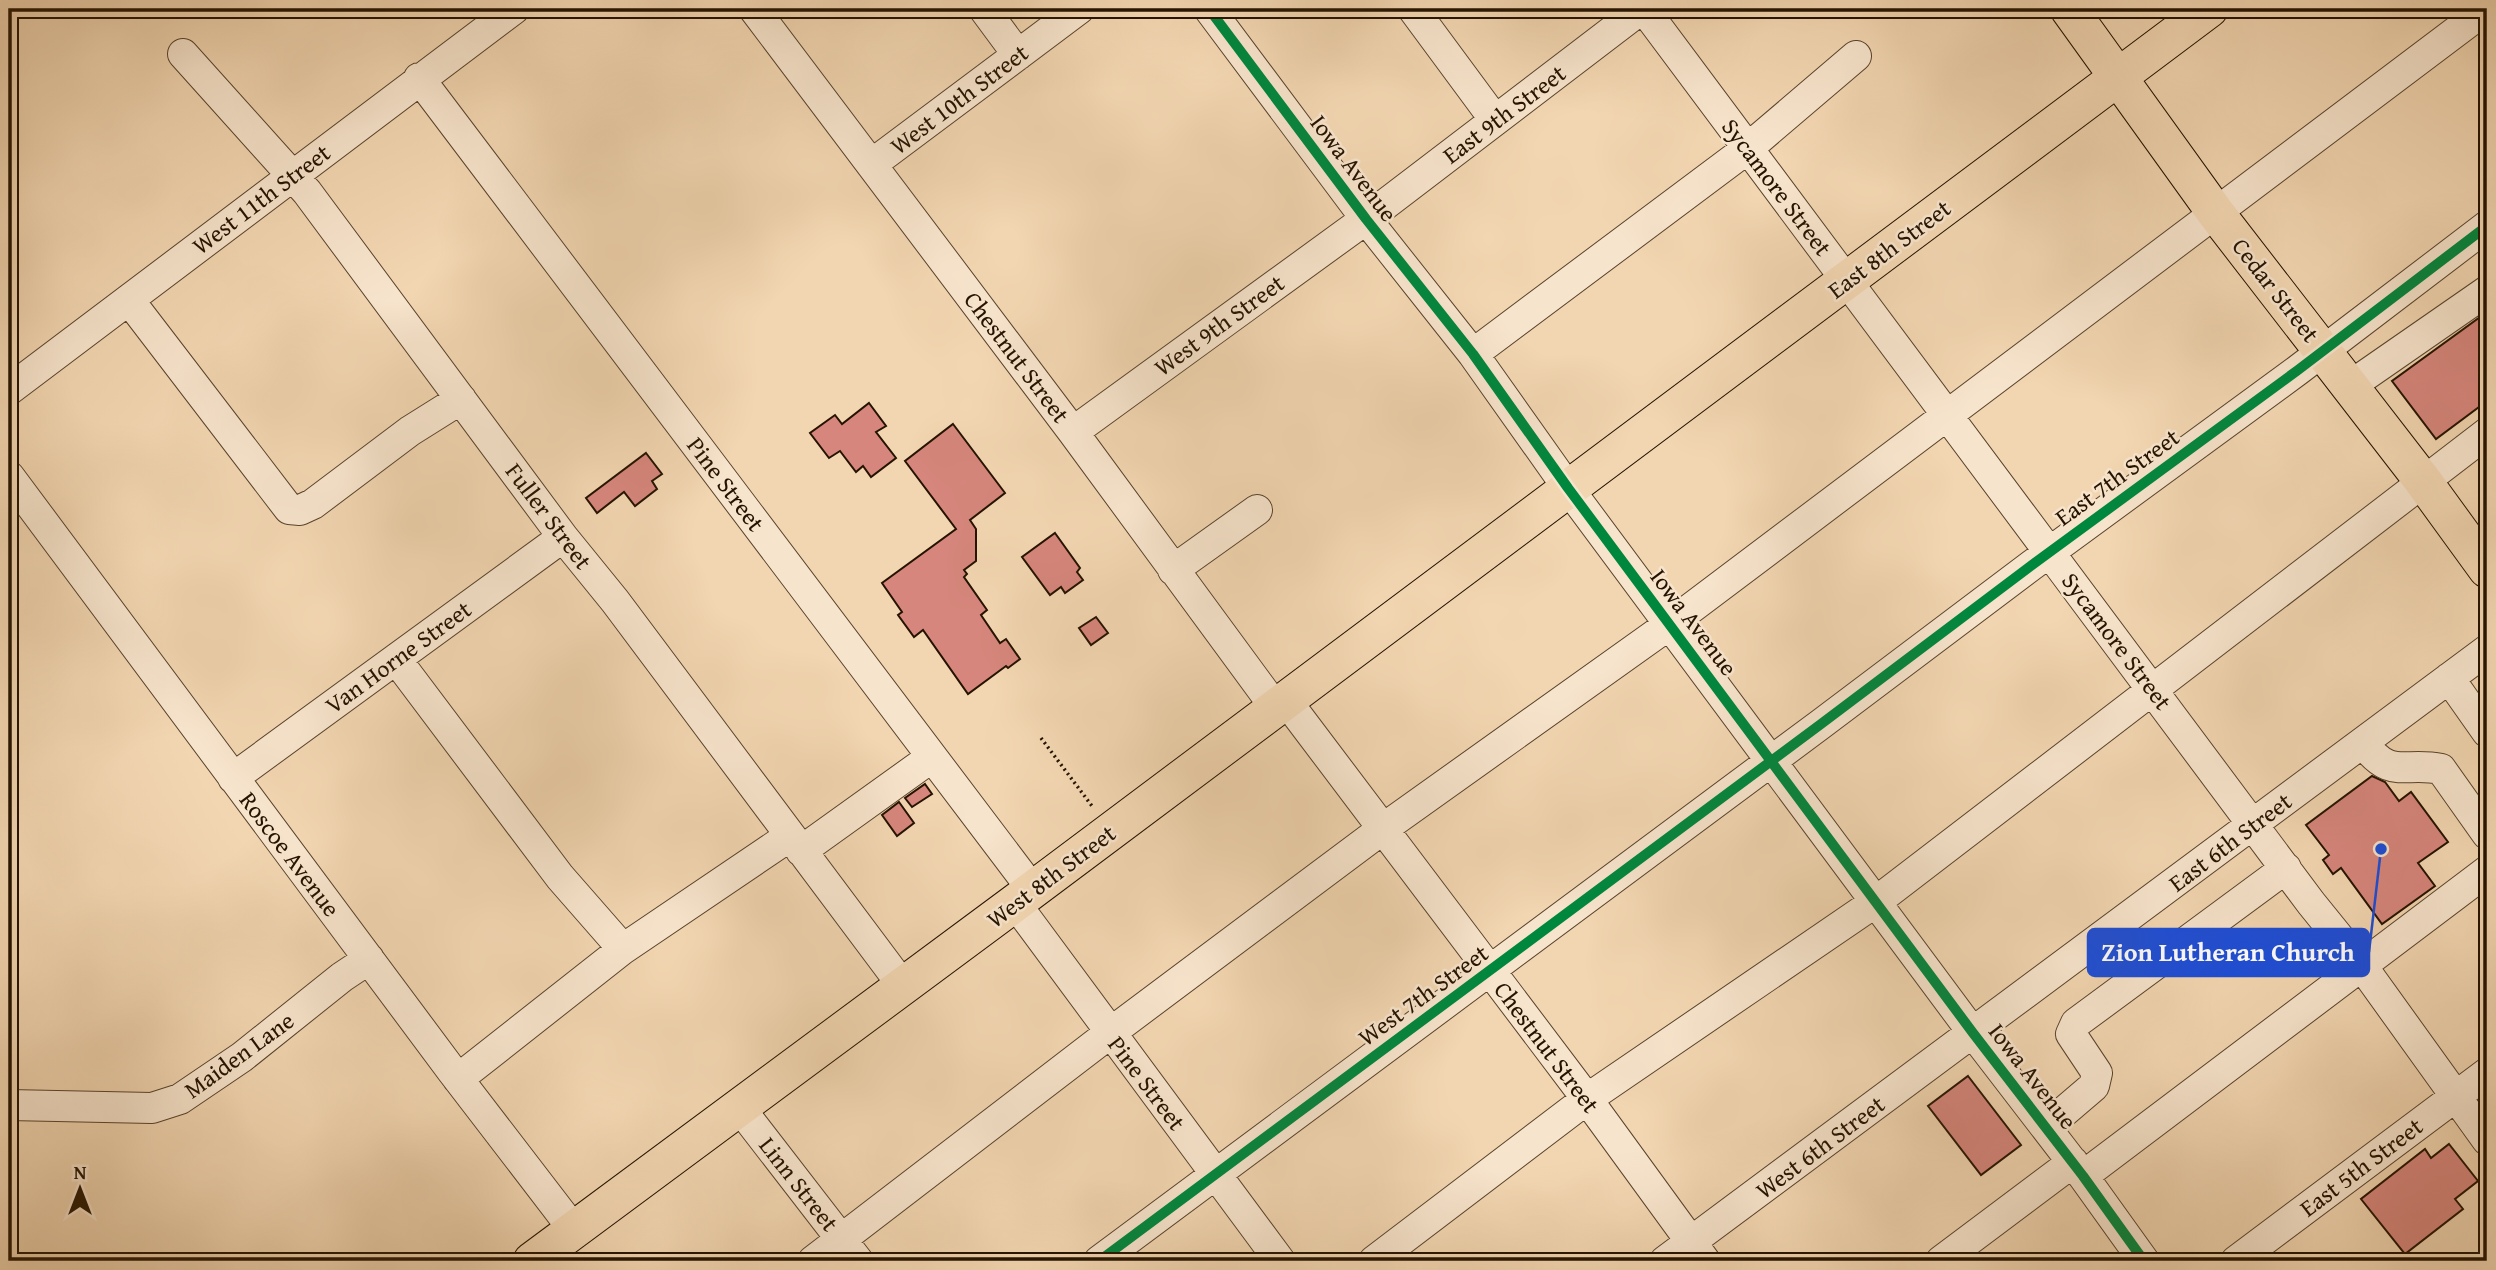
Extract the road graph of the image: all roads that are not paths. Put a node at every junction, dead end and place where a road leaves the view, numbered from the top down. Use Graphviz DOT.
graph roads {
  1 [pos="514,9"];
  2 [pos="754,9"];
  3 [pos="984,9"];
  4 [pos="1080,9"];
  5 [pos="1209,9"];
  6 [pos="1413,9"];
  7 [pos="1642,9"];
  8 [pos="2069,9"];
  9 [pos="2208,9"];
  10 [pos="2486,9"];
  11 [pos="183,54"];
  12 [pos="1018,55"];
  13 [pos="1856,56"];
  14 [pos="2119,77"];
  15 [pos="419,78"];
  16 [pos="1495,120"];
  17 [pos="1747,149"];
  18 [pos="872,164"];
  19 [pos="292,176"];
  20 [pos="2215,212"];
  21 [pos="1366,219"];
  22 [pos="2487,226"];
  23 [pos="1848,280"];
  24 [pos="2487,291"];
  25 [pos="129,300"];
  26 [pos="2323,351"];
  27 [pos="1473,354"];
  28 [pos="2350,386"];
  29 [pos="9,390"];
  30 [pos="461,399"];
  31 [pos="1945,415"];
  32 [pos="1073,432"];
  33 [pos="2487,433"];
  34 [pos="9,476"];
  35 [pos="2423,481"];
  36 [pos="1569,488"];
  37 [pos="1257,510"];
  38 [pos="563,537"];
  39 [pos="2050,552"];
  40 [pos="2487,569"];
  41 [pos="1173,570"];
  42 [pos="1670,624"];
  43 [pos="2487,650"];
  44 [pos="396,659"];
  45 [pos="2449,678"];
  46 [pos="2154,690"];
  47 [pos="1280,703"];
  48 [pos="2487,732"];
  49 [pos="2363,743"];
  50 [pos="932,757"];
  51 [pos="1771,760"];
  52 [pos="233,778"];
  53 [pos="2253,825"];
  54 [pos="1384,828"];
  55 [pos="2487,834"];
  56 [pos="795,844"];
  57 [pos="2286,868"];
  58 [pos="2487,871"];
  59 [pos="1024,896"];
  60 [pos="1877,901"];
  61 [pos="623,949"];
  62 [pos="369,959"];
  63 [pos="2362,966"];
  64 [pos="1490,972"];
  65 [pos="903,986"];
  66 [pos="1110,1033"];
  67 [pos="1973,1033"];
  68 [pos="2487,1073"];
  69 [pos="458,1079"];
  70 [pos="2456,1096"];
  71 [pos="1587,1099"];
  72 [pos="9,1105"];
  73 [pos="739,1107"];
  74 [pos="2046,1127"];
  75 [pos="2487,1140"];
  76 [pos="2078,1169"];
  77 [pos="1216,1175"];
  78 [pos="574,1230"];
  79 [pos="850,1250"];
  80 [pos="1698,1252"];
  81 [pos="532,1261"];
  82 [pos="813,1261"];
  83 [pos="1099,1261"];
  84 [pos="1280,1261"];
  85 [pos="1374,1261"];
  86 [pos="1665,1261"];
  87 [pos="1941,1261"];
  88 [pos="2144,1261"];
  89 [pos="2236,1261"];
  1 -- 15 [label="street, West 11th Street"];
  2 -- 18 [label="street, Chestnut Street"];
  3 -- 12 [label="street"];
  4 -- 12 [label="street, West 10th Street"];
  5 -- 21 [label="street, Iowa Avenue"];
  6 -- 16 [label="street"];
  7 -- 16 [label="street, East 9th Street"];
  7 -- 17 [label="street, Sycamore Street"];
  8 -- 14 [label="main road, Cedar Street"];
  9 -- 14 [label="main road, East 8th Street"];
  10 -- 20 [label="street"];
  11 -- 19 [label="street, Fuller Street"];
  12 -- 18 [label="street, West 10th Street"];
  13 -- 17 [label="street"];
  14 -- 20 [label="main road, Cedar Street"];
  14 -- 23 [label="main road, East 8th Street"];
  15 -- 19 [label="street, West 11th Street"];
  15 -- 50 [label="street, Pine Street"];
  16 -- 21 [label="street, East 9th Street"];
  17 -- 23 [label="street, Sycamore Street"];
  17 -- 27 [label="street"];
  18 -- 32 [label="street, Chestnut Street"];
  19 -- 25 [label="street, West 11th Street"];
  19 -- 30 [label="street, Fuller Street"];
  20 -- 26 [label="main road, Cedar Street"];
  20 -- 31 [label="street"];
  21 -- 27 [label="street, Iowa Avenue"];
  21 -- 32 [label="street, West 9th Street"];
  22 -- 26 [label="street, East 7th Street"];
  23 -- 31 [label="street, Sycamore Street"];
  23 -- 36 [label="main road, East 8th Street"];
  24 -- 28 [label="street"];
  25 -- 29 [label="street, West 11th Street"];
  25 -- 30 [label="street"];
  26 -- 28 [label="main road, Cedar Street"];
  26 -- 39 [label="street, East 7th Street"];
  27 -- 36 [label="street, Iowa Avenue"];
  28 -- 35 [label="main road, Cedar Street"];
  30 -- 38 [label="street, Fuller Street"];
  31 -- 39 [label="street, Sycamore Street"];
  31 -- 42 [label="street"];
  32 -- 41 [label="street, Chestnut Street"];
  33 -- 35 [label="street"];
  34 -- 52 [label="street, Roscoe Avenue"];
  35 -- 40 [label="main road, Cedar Street"];
  35 -- 46 [label="street"];
  36 -- 42 [label="street, Iowa Avenue"];
  36 -- 47 [label="main road, West 8th Street"];
  37 -- 41 [label="street"];
  38 -- 44 [label="street, Van Horne Street"];
  38 -- 56 [label="street, Fuller Street"];
  39 -- 46 [label="street, Sycamore Street"];
  39 -- 51 [label="street, East 7th Street"];
  41 -- 47 [label="street, Chestnut Street"];
  42 -- 51 [label="street, Iowa Avenue"];
  42 -- 54 [label="street"];
  43 -- 45 [label="street, East 6th Street"];
  44 -- 52 [label="street, Van Horne Street"];
  44 -- 61 [label="street"];
  45 -- 48 [label="street"];
  45 -- 49 [label="street, East 6th Street"];
  46 -- 53 [label="street, Sycamore Street"];
  46 -- 60 [label="street"];
  47 -- 54 [label="street, Chestnut Street"];
  47 -- 59 [label="main road, West 8th Street"];
  49 -- 53 [label="street, East 6th Street"];
  49 -- 55 [label="street"];
  50 -- 56 [label="street"];
  50 -- 59 [label="street, Pine Street"];
  51 -- 60 [label="street, Iowa Avenue"];
  51 -- 64 [label="street, West 7th Street"];
  52 -- 62 [label="street, Roscoe Avenue"];
  53 -- 57 [label="street, Sycamore Street"];
  53 -- 67 [label="street, East 6th Street"];
  54 -- 64 [label="street, Chestnut Street"];
  54 -- 66 [label="street"];
  56 -- 61 [label="street"];
  56 -- 65 [label="street, Fuller Street"];
  57 -- 63 [label="street, Sycamore Street"];
  57 -- 74 [label="street"];
  58 -- 63 [label="street"];
  59 -- 65 [label="main road, West 8th Street"];
  59 -- 66 [label="street, Pine Street"];
  60 -- 67 [label="street, Iowa Avenue"];
  60 -- 71 [label="street"];
  61 -- 69 [label="street"];
  62 -- 69 [label="street, Roscoe Avenue"];
  62 -- 72 [label="street, Maiden Lane"];
  63 -- 70 [label="street, Sycamore Street"];
  63 -- 76 [label="street"];
  64 -- 71 [label="street, Chestnut Street"];
  64 -- 77 [label="street, West 7th Street"];
  65 -- 73 [label="main road, West 8th Street"];
  66 -- 77 [label="street, Pine Street"];
  66 -- 79 [label="street"];
  67 -- 74 [label="street, Iowa Avenue"];
  67 -- 80 [label="street, West 6th Street"];
  68 -- 70 [label="street, East 5th Street"];
  69 -- 78 [label="street, Roscoe Avenue"];
  70 -- 75 [label="street, Sycamore Street"];
  70 -- 89 [label="street, East 5th Street"];
  71 -- 80 [label="street, Chestnut Street"];
  71 -- 85 [label="street"];
  73 -- 78 [label="main road, West 8th Street"];
  73 -- 79 [label="street, Linn Street"];
  74 -- 76 [label="street, Iowa Avenue"];
  76 -- 87 [label="street"];
  76 -- 88 [label="street, Iowa Avenue"];
  77 -- 83 [label="street, West 7th Street"];
  77 -- 84 [label="street, Pine Street"];
  78 -- 81 [label="main road, West 8th Street"];
  79 -- 82 [label="street"];
  80 -- 86 [label="street, West 6th Street"];
}
